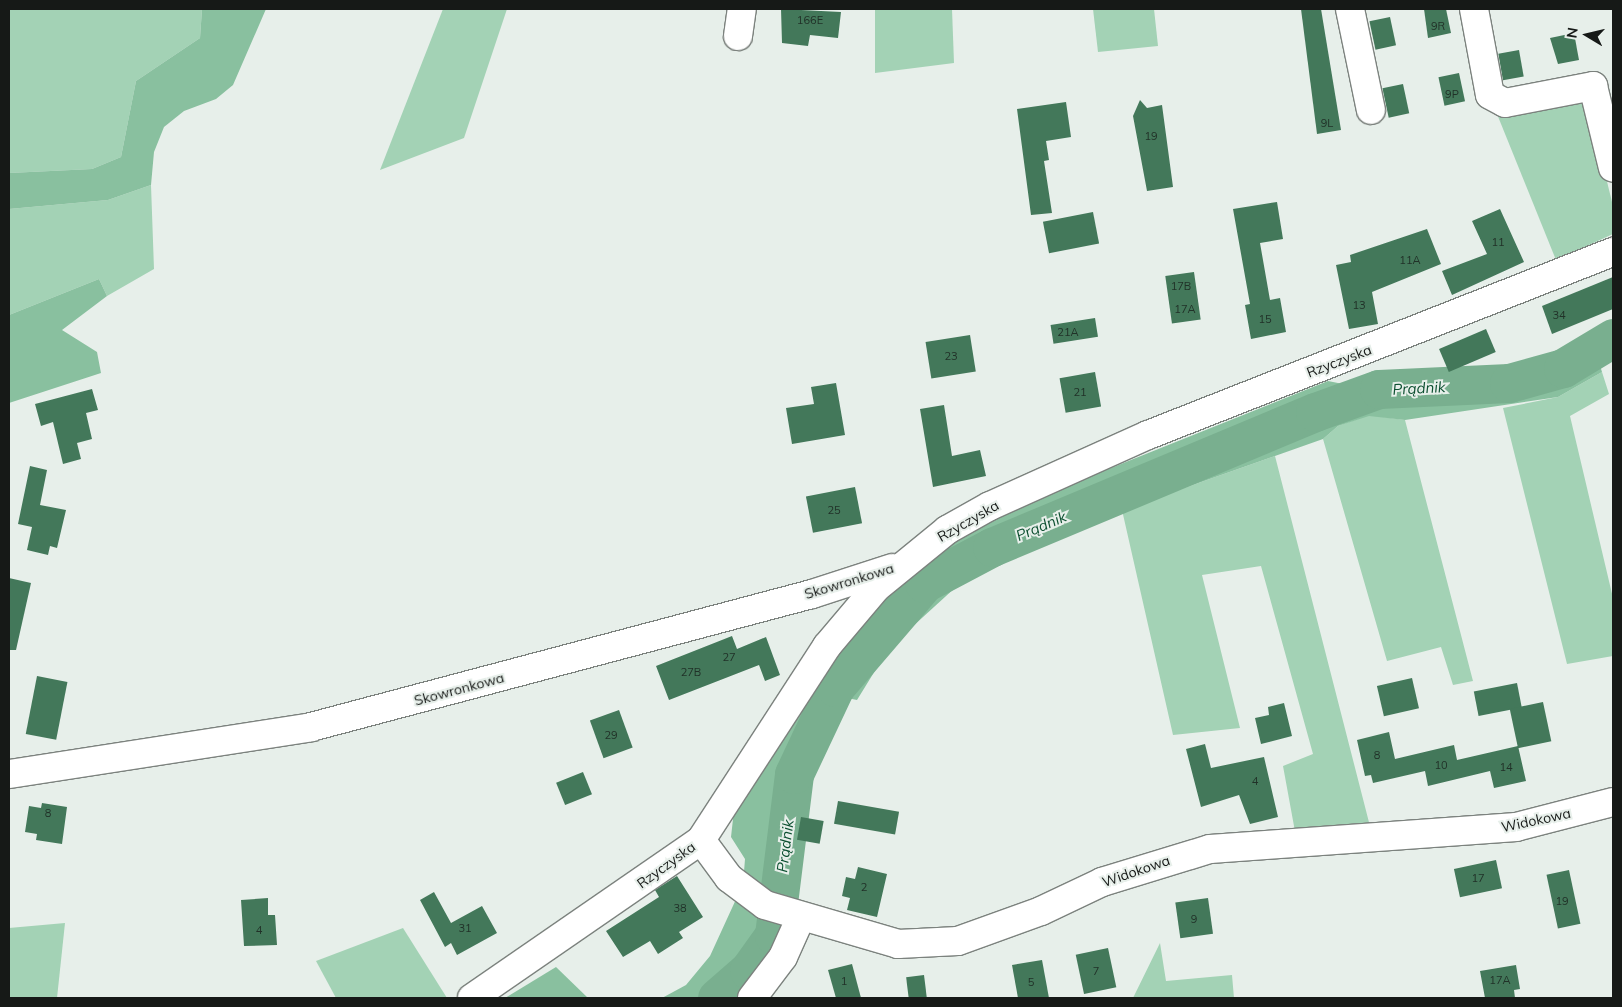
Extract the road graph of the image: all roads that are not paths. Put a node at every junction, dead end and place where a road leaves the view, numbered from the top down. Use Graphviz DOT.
graph roads {
  1 [pos="742,9"];
  2 [pos="1350,9"];
  3 [pos="1474,9"];
  4 [pos="738,36"];
  5 [pos="1371,110"];
  6 [pos="1613,168"];
  7 [pos="1613,252"];
  8 [pos="901,565"];
  9 [pos="9,774"];
  10 [pos="1613,802"];
  11 [pos="701,840"];
  12 [pos="795,917"];
  13 [pos="472,998"];
  14 [pos="752,998"];
  1 -- 4 [label="street"];
  2 -- 5 [label="street"];
  3 -- 6 [label="street"];
  7 -- 8 [label="street, Rzyczyska"];
  8 -- 9 [label="street, Skowronkowa"];
  8 -- 11 [label="street, Rzyczyska"];
  10 -- 12 [label="street, Widokowa"];
  11 -- 12 [label="street, Widokowa"];
  11 -- 13 [label="street, Rzyczyska"];
  12 -- 14 [label="street"];
}
